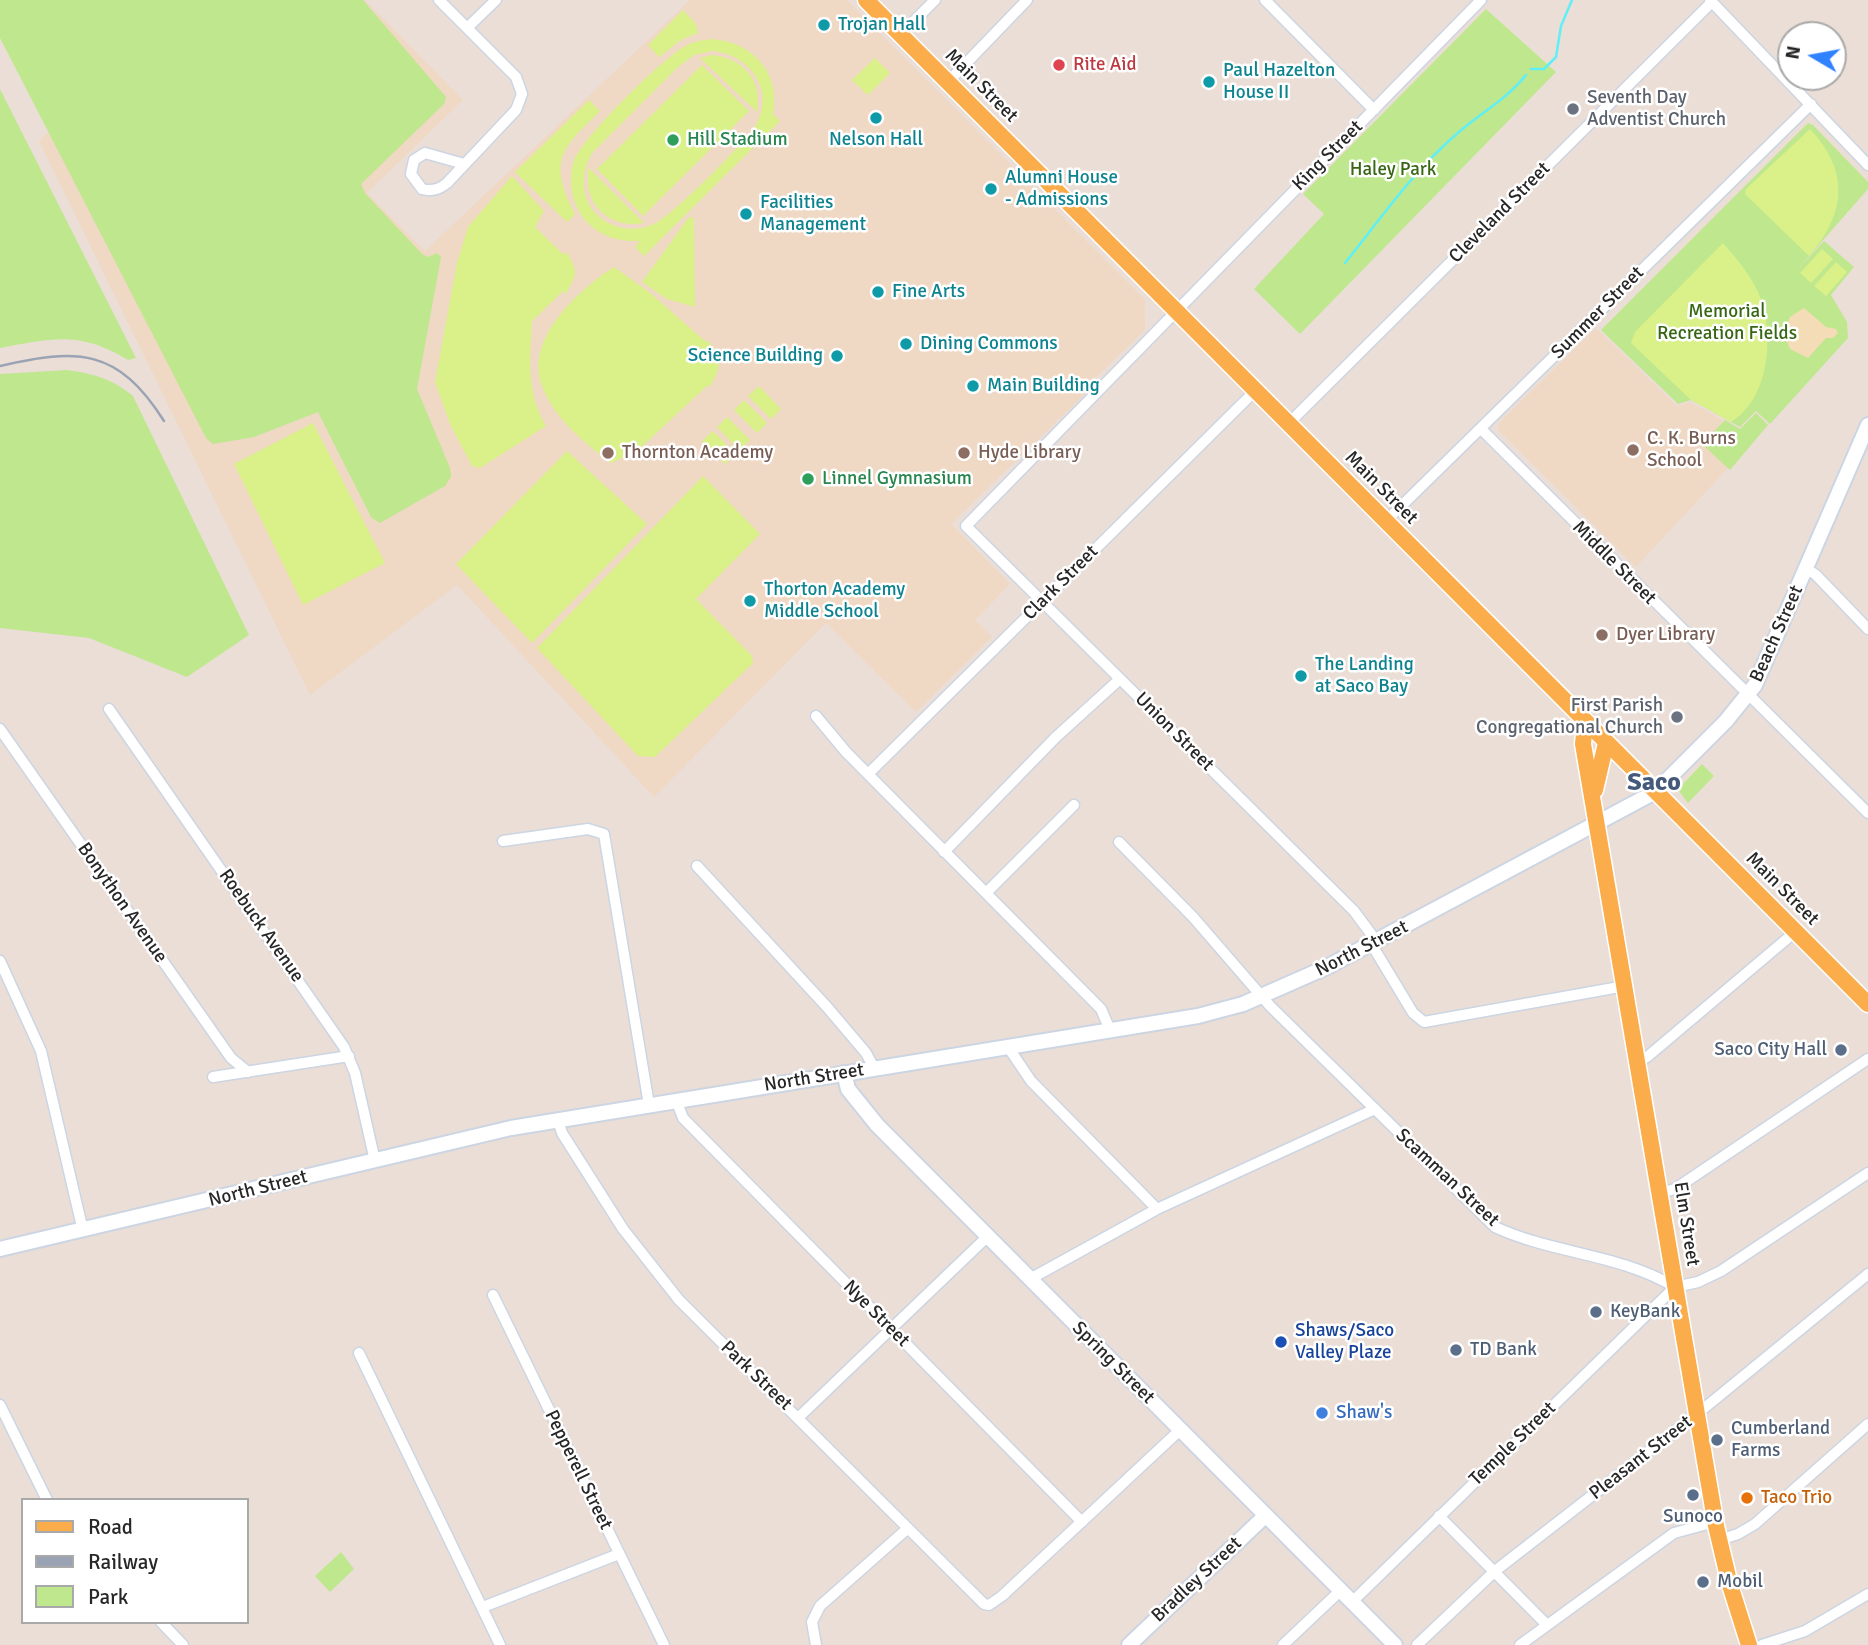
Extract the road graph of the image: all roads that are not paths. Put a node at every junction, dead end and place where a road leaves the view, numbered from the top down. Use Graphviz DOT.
graph roads {
  1 [pos="439,0"];
  2 [pos="496,0"];
  3 [pos="866,0"];
  4 [pos="935,0"];
  5 [pos="1027,0"];
  6 [pos="1265,0"];
  7 [pos="1481,0"];
  8 [pos="1711,1"];
  9 [pos="467,28"];
  10 [pos="900,35"];
  11 [pos="948,82"];
  12 [pos="1811,104"];
  13 [pos="1374,110"];
  14 [pos="464,164"];
  15 [pos="1868,165"];
  16 [pos="1175,311"];
  17 [pos="1255,391"];
  18 [pos="1288,424"];
  19 [pos="1868,425"];
  20 [pos="1481,429"];
  21 [pos="1385,522"];
  22 [pos="966,526"];
  23 [pos="1806,568"];
  24 [pos="1042,601"];
  25 [pos="1868,629"];
  26 [pos="1121,679"];
  27 [pos="1749,695"];
  28 [pos="109,709"];
  29 [pos="816,716"];
  30 [pos="1585,722"];
  31 [pos="0,729"];
  32 [pos="1606,743"];
  33 [pos="868,774"];
  34 [pos="1655,792"];
  35 [pos="1074,805"];
  36 [pos="1593,807"];
  37 [pos="1868,813"];
  38 [pos="1596,823"];
  39 [pos="502,841"];
  40 [pos="1119,842"];
  41 [pos="944,852"];
  42 [pos="697,866"];
  43 [pos="986,893"];
  44 [pos="1795,932"];
  45 [pos="1375,943"];
  46 [pos="0,961"];
  47 [pos="1625,986"];
  48 [pos="1262,997"];
  49 [pos="1868,1004"];
  50 [pos="1110,1030"];
  51 [pos="1008,1047"];
  52 [pos="349,1056"];
  53 [pos="1868,1059"];
  54 [pos="1638,1062"];
  55 [pos="874,1068"];
  56 [pos="248,1072"];
  57 [pos="844,1073"];
  58 [pos="213,1077"];
  59 [pos="676,1101"];
  60 [pos="649,1105"];
  61 [pos="1375,1109"];
  62 [pos="558,1120"];
  63 [pos="375,1161"];
  64 [pos="1868,1173"];
  65 [pos="1660,1193"];
  66 [pos="1157,1209"];
  67 [pos="83,1231"];
  68 [pos="987,1237"];
  69 [pos="0,1249"];
  70 [pos="1868,1274"];
  71 [pos="1030,1279"];
  72 [pos="1675,1287"];
  73 [pos="493,1295"];
  74 [pos="890,1328"];
  75 [pos="359,1353"];
  76 [pos="0,1405"];
  77 [pos="1697,1414"];
  78 [pos="799,1417"];
  79 [pos="1868,1423"];
  80 [pos="1180,1430"];
  81 [pos="46,1498"];
  82 [pos="1265,1516"];
  83 [pos="1439,1516"];
  84 [pos="1082,1522"];
  85 [pos="1716,1522"];
  86 [pos="907,1529"];
  87 [pos="1719,1540"];
  88 [pos="619,1554"];
  89 [pos="1495,1571"];
  90 [pos="1340,1591"];
  91 [pos="1868,1594"];
  92 [pos="1352,1602"];
  93 [pos="483,1607"];
  94 [pos="163,1624"];
  95 [pos="1547,1625"];
  96 [pos="183,1645"];
  97 [pos="500,1645"];
  98 [pos="664,1645"];
  99 [pos="816,1645"];
  100 [pos="1129,1645"];
  101 [pos="1283,1645"];
  102 [pos="1395,1645"];
  103 [pos="1417,1645"];
  104 [pos="1520,1645"];
  105 [pos="1749,1645"];
  106 [pos="1762,1645"];
  1 -- 9 [label="street"];
  2 -- 9 [label="street"];
  3 -- 10 [label="main road, Main Street"];
  4 -- 10 [label="street"];
  5 -- 11 [label="street"];
  6 -- 13 [label="street"];
  7 -- 13 [label="street, King Street"];
  8 -- 12 [label="street"];
  8 -- 18 [label="street, Cleveland Street"];
  9 -- 14 [label="street"];
  10 -- 11 [label="main road, Main Street"];
  11 -- 16 [label="main road, Main Street"];
  12 -- 15 [label="street"];
  12 -- 20 [label="street, Summer Street"];
  13 -- 16 [label="street, King Street"];
  14 -- 14 [label="street"];
  16 -- 17 [label="main road, Main Street"];
  16 -- 22 [label="street, King Street"];
  17 -- 18 [label="main road, Main Street"];
  17 -- 24 [label="street, Clark Street"];
  18 -- 21 [label="main road, Main Street"];
  19 -- 23 [label="main road, Beach Street"];
  20 -- 21 [label="street, Summer Street"];
  20 -- 27 [label="street, Middle Street"];
  21 -- 30 [label="main road, Main Street"];
  22 -- 24 [label="street, Union Street"];
  23 -- 25 [label="street"];
  23 -- 27 [label="main road, Beach Street"];
  24 -- 26 [label="street, Union Street"];
  24 -- 33 [label="street, Clark Street"];
  26 -- 41 [label="street"];
  26 -- 45 [label="street, Union Street"];
  27 -- 34 [label="main road, Beach Street"];
  27 -- 37 [label="street, Middle Street"];
  28 -- 52 [label="street, Roebuck Avenue"];
  29 -- 33 [label="street"];
  30 -- 32 [label="main road, Main Street"];
  30 -- 36 [label="main road, Elm Street"];
  31 -- 56 [label="street, Bonython Avenue"];
  32 -- 34 [label="main road, Main Street"];
  32 -- 36 [label="main road, Elm Street"];
  33 -- 41 [label="street"];
  34 -- 38 [label="main road, Beach Street"];
  34 -- 44 [label="main road, Main Street"];
  35 -- 43 [label="street"];
  36 -- 38 [label="main road, Elm Street"];
  38 -- 45 [label="main road, North Street"];
  38 -- 47 [label="main road, Elm Street"];
  39 -- 60 [label="street"];
  40 -- 48 [label="street, Scamman Street"];
  41 -- 43 [label="street"];
  42 -- 55 [label="street"];
  43 -- 50 [label="street"];
  44 -- 49 [label="main road, Main Street"];
  44 -- 54 [label="street"];
  45 -- 47 [label="street, Union Street"];
  45 -- 48 [label="main road, North Street"];
  46 -- 67 [label="street"];
  47 -- 54 [label="main road, Elm Street"];
  48 -- 50 [label="main road, North Street"];
  48 -- 61 [label="street, Scamman Street"];
  50 -- 51 [label="main road, North Street"];
  51 -- 55 [label="main road, North Street"];
  51 -- 66 [label="street"];
  52 -- 56 [label="street"];
  52 -- 63 [label="street, Roebuck Avenue"];
  53 -- 65 [label="street"];
  54 -- 65 [label="main road, Elm Street"];
  55 -- 57 [label="main road, North Street"];
  56 -- 58 [label="street"];
  57 -- 59 [label="main road, North Street"];
  57 -- 68 [label="main road, Spring Street"];
  59 -- 60 [label="main road, North Street"];
  59 -- 74 [label="street, Nye Street"];
  60 -- 62 [label="main road, North Street"];
  61 -- 66 [label="street"];
  61 -- 72 [label="street, Scamman Street"];
  62 -- 63 [label="main road, North Street"];
  62 -- 78 [label="street, Park Street"];
  63 -- 67 [label="main road, North Street"];
  64 -- 72 [label="street"];
  65 -- 72 [label="main road, Elm Street"];
  66 -- 71 [label="street"];
  67 -- 69 [label="main road, North Street"];
  68 -- 71 [label="main road, Spring Street"];
  68 -- 74 [label="street"];
  70 -- 77 [label="street, Pleasant Street"];
  71 -- 80 [label="main road, Spring Street"];
  72 -- 77 [label="main road, Elm Street"];
  72 -- 83 [label="street, Temple Street"];
  73 -- 88 [label="street, Pepperell Street"];
  74 -- 78 [label="street"];
  74 -- 84 [label="street, Nye Street"];
  75 -- 93 [label="street"];
  76 -- 81 [label="street"];
  77 -- 85 [label="main road, Elm Street"];
  77 -- 89 [label="street, Pleasant Street"];
  78 -- 86 [label="street, Park Street"];
  79 -- 87 [label="street"];
  80 -- 82 [label="main road, Spring Street"];
  80 -- 84 [label="street"];
  82 -- 90 [label="main road, Spring Street"];
  82 -- 100 [label="main road, Bradley Street"];
  83 -- 89 [label="street"];
  83 -- 92 [label="street, Temple Street"];
  84 -- 86 [label="street, Park Street"];
  85 -- 87 [label="main road, Elm Street"];
  85 -- 95 [label="street"];
  86 -- 99 [label="street"];
  87 -- 105 [label="main road, Elm Street"];
  88 -- 93 [label="street"];
  88 -- 98 [label="street, Pepperell Street"];
  89 -- 95 [label="street"];
  89 -- 103 [label="street, Pleasant Street"];
  90 -- 92 [label="main road, Spring Street"];
  90 -- 101 [label="street"];
  91 -- 106 [label="street"];
  92 -- 102 [label="main road, Spring Street"];
  93 -- 97 [label="street"];
  94 -- 96 [label="street"];
  95 -- 104 [label="street"];
}
